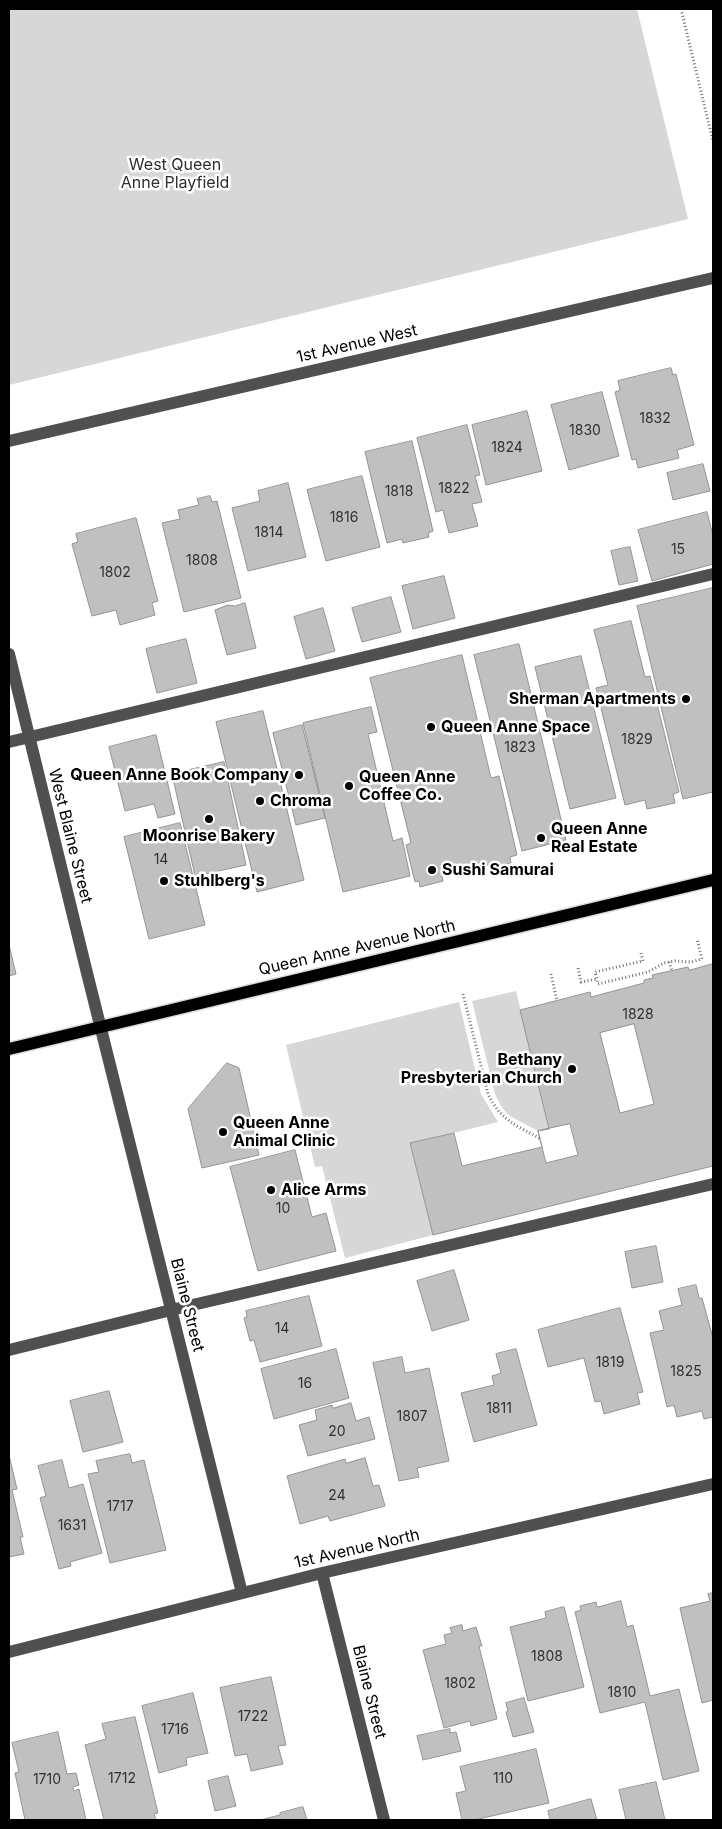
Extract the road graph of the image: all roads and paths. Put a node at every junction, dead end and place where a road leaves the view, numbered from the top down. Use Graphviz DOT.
graph roads {
  1 [pos="681,9"];
  2 [pos="713,141"];
  3 [pos="713,278"];
  4 [pos="9,441"];
  5 [pos="713,574"];
  6 [pos="9,654"];
  7 [pos="29,737"];
  8 [pos="9,742"];
  9 [pos="713,880"];
  10 [pos="697,939"];
  11 [pos="641,953"];
  12 [pos="670,962"];
  13 [pos="578,968"];
  14 [pos="672,971"];
  15 [pos="551,974"];
  16 [pos="597,979"];
  17 [pos="463,994"];
  18 [pos="557,1001"];
  19 [pos="100,1026"];
  20 [pos="9,1049"];
  21 [pos="540,1139"];
  22 [pos="713,1184"];
  23 [pos="171,1310"];
  24 [pos="9,1350"];
  25 [pos="713,1484"];
  26 [pos="322,1572"];
  27 [pos="242,1593"];
  28 [pos="9,1652"];
  29 [pos="384,1820"];
  1 -- 2 [label="path"];
  3 -- 4 [label="street, 1st Avenue West"];
  5 -- 7 [label="street"];
  6 -- 7 [label="street, West Blaine Street"];
  7 -- 8 [label="street"];
  7 -- 19 [label="street, West Blaine Street"];
  9 -- 19 [label="main road, Queen Anne Avenue North"];
  10 -- 12 [label="path"];
  11 -- 16 [label="path"];
  12 -- 14 [label="path"];
  12 -- 16 [label="path"];
  13 -- 16 [label="path"];
  15 -- 18 [label="path"];
  17 -- 21 [label="path"];
  19 -- 20 [label="main road, Queen Anne Avenue North"];
  19 -- 23 [label="street, Blaine Street"];
  22 -- 23 [label="street"];
  23 -- 24 [label="street"];
  23 -- 27 [label="street, Blaine Street"];
  25 -- 26 [label="street, 1st Avenue North"];
  26 -- 27 [label="street, 1st Avenue North"];
  26 -- 29 [label="street, Blaine Street"];
  27 -- 28 [label="street, 1st Avenue North"];
}
